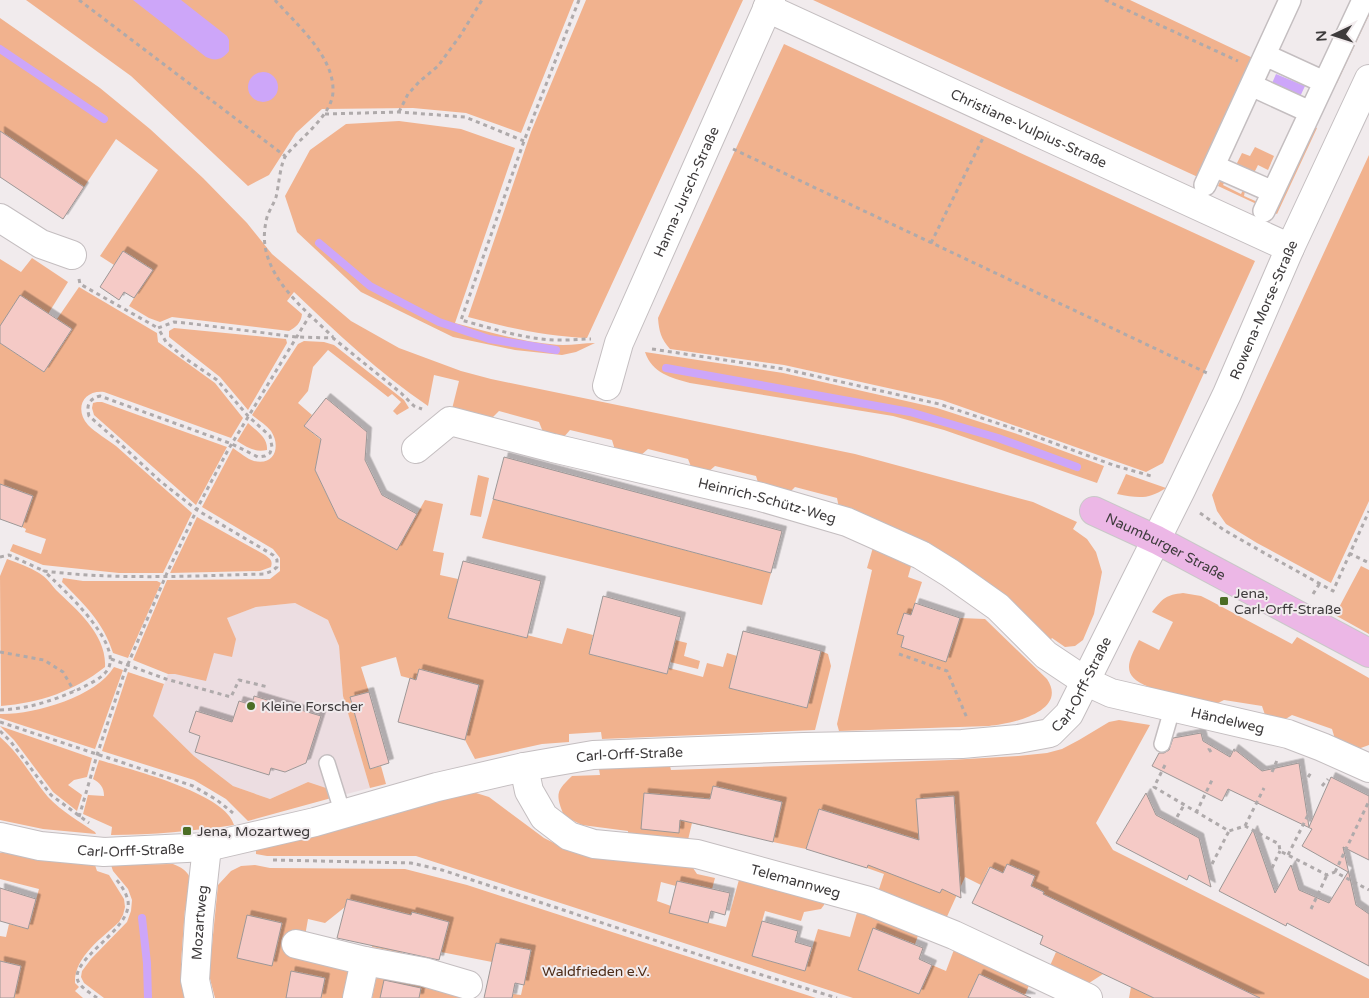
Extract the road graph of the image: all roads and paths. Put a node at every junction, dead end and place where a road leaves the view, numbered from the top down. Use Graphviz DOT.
graph roads {
  1 [pos="79,0"];
  2 [pos="275,0"];
  3 [pos="482,0"];
  4 [pos="579,0"];
  5 [pos="1104,0"];
  6 [pos="1290,0"];
  7 [pos="1363,0"];
  8 [pos="769,4"];
  9 [pos="1258,70"];
  10 [pos="1369,79"];
  11 [pos="1324,82"];
  12 [pos="399,112"];
  13 [pos="325,114"];
  14 [pos="1361,118"];
  15 [pos="1312,119"];
  16 [pos="988,128"];
  17 [pos="524,140"];
  18 [pos="728,147"];
  19 [pos="285,156"];
  20 [pos="1273,192"];
  21 [pos="1264,211"];
  22 [pos="0,218"];
  23 [pos="931,243"];
  24 [pos="1290,248"];
  25 [pos="72,255"];
  26 [pos="310,315"];
  27 [pos="158,328"];
  28 [pos="297,337"];
  29 [pos="333,338"];
  30 [pos="591,339"];
  31 [pos="652,348"];
  32 [pos="1208,373"];
  33 [pos="607,386"];
  34 [pos="248,416"];
  35 [pos="450,420"];
  36 [pos="232,444"];
  37 [pos="416,449"];
  38 [pos="1151,476"];
  39 [pos="1199,505"];
  40 [pos="197,510"];
  41 [pos="1094,511"];
  42 [pos="1369,511"];
  43 [pos="1157,540"];
  44 [pos="1349,553"];
  45 [pos="0,557"];
  46 [pos="1369,562"];
  47 [pos="44,571"];
  48 [pos="166,577"];
  49 [pos="1320,583"];
  50 [pos="1311,598"];
  51 [pos="0,652"];
  52 [pos="1369,653"];
  53 [pos="898,654"];
  54 [pos="111,659"];
  55 [pos="128,665"];
  56 [pos="1085,681"];
  57 [pos="268,687"];
  58 [pos="74,691"];
  59 [pos="1173,706"];
  60 [pos="0,710"];
  61 [pos="0,722"];
  62 [pos="970,727"];
  63 [pos="0,732"];
  64 [pos="1235,750"];
  65 [pos="1165,751"];
  66 [pos="1226,753"];
  67 [pos="97,755"];
  68 [pos="327,763"];
  69 [pos="524,767"];
  70 [pos="1369,768"];
  71 [pos="1329,777"];
  72 [pos="1213,778"];
  73 [pos="1322,786"];
  74 [pos="1264,788"];
  75 [pos="1369,802"];
  76 [pos="1184,806"];
  77 [pos="1310,811"];
  78 [pos="1196,813"];
  79 [pos="343,814"];
  80 [pos="235,815"];
  81 [pos="79,817"];
  82 [pos="91,824"];
  83 [pos="1173,824"];
  84 [pos="1245,826"];
  85 [pos="1229,831"];
  86 [pos="0,837"];
  87 [pos="207,847"];
  88 [pos="1280,851"];
  89 [pos="1288,854"];
  90 [pos="266,860"];
  91 [pos="1212,864"];
  92 [pos="1272,868"];
  93 [pos="110,872"];
  94 [pos="1335,872"];
  95 [pos="1327,875"];
  96 [pos="1369,890"];
  97 [pos="1369,905"];
  98 [pos="1310,909"];
  99 [pos="1363,909"];
  100 [pos="296,944"];
  101 [pos="365,960"];
  102 [pos="468,984"];
  103 [pos="97,998"];
  104 [pos="199,998"];
  105 [pos="357,998"];
  106 [pos="836,998"];
  107 [pos="1088,998"];
  1 -- 19 [label="path"];
  2 -- 13 [label="path"];
  3 -- 12 [label="path"];
  4 -- 17 [label="path"];
  5 -- 9 [label="path"];
  6 -- 9 [label="street"];
  7 -- 11 [label="street"];
  8 -- 24 [label="street, Christiane-Vulpius-Straße"];
  8 -- 33 [label="street, Hanna-Jursch-Straße"];
  9 -- 11 [label="street"];
  9 -- 15 [label="street"];
  9 -- 20 [label="street"];
  10 -- 14 [label="street, Rowena-Morse-Straße"];
  11 -- 15 [label="street"];
  12 -- 13 [label="path"];
  12 -- 17 [label="path"];
  13 -- 19 [label="path"];
  14 -- 24 [label="street, Rowena-Morse-Straße"];
  15 -- 20 [label="street"];
  16 -- 23 [label="path"];
  17 -- 30 [label="path"];
  18 -- 23 [label="path"];
  19 -- 26 [label="path"];
  20 -- 21 [label="street"];
  22 -- 25 [label="street"];
  23 -- 32 [label="path"];
  24 -- 43 [label="street, Rowena-Morse-Straße"];
  25 -- 27 [label="path"];
  26 -- 28 [label="path"];
  26 -- 29 [label="path"];
  27 -- 28 [label="path"];
  27 -- 34 [label="path"];
  28 -- 29 [label="path"];
  28 -- 34 [label="path"];
  29 -- 35 [label="path"];
  31 -- 38 [label="path"];
  34 -- 36 [label="path"];
  34 -- 36 [label="path"];
  35 -- 37 [label="street"];
  35 -- 56 [label="street, Heinrich-Schütz-Weg"];
  36 -- 40 [label="path"];
  36 -- 40 [label="path"];
  39 -- 49 [label="path"];
  40 -- 48 [label="path"];
  40 -- 48 [label="path"];
  41 -- 43 [label="main road, Naumburger Straße"];
  42 -- 44 [label="path"];
  43 -- 52 [label="main road, Naumburger Straße"];
  43 -- 56 [label="street, Carl-Orff-Straße"];
  44 -- 46 [label="path"];
  44 -- 49 [label="path"];
  45 -- 47 [label="path"];
  47 -- 48 [label="path"];
  47 -- 54 [label="path"];
  48 -- 55 [label="path"];
  49 -- 50 [label="path"];
  51 -- 58 [label="path"];
  53 -- 62 [label="path"];
  54 -- 55 [label="path"];
  54 -- 58 [label="path"];
  55 -- 57 [label="path"];
  55 -- 67 [label="path"];
  56 -- 59 [label="street, Händelweg"];
  56 -- 69 [label="street, Carl-Orff-Straße"];
  58 -- 60 [label="path"];
  59 -- 65 [label="lane"];
  59 -- 70 [label="street, Händelweg"];
  61 -- 67 [label="path"];
  63 -- 81 [label="path"];
  64 -- 66 [label="path"];
  65 -- 76 [label="path"];
  67 -- 80 [label="path"];
  67 -- 81 [label="path"];
  68 -- 79 [label="lane"];
  69 -- 79 [label="street, Carl-Orff-Straße"];
  69 -- 107 [label="street, Telemannweg"];
  71 -- 73 [label="path"];
  72 -- 78 [label="path"];
  74 -- 84 [label="path"];
  75 -- 94 [label="path"];
  76 -- 78 [label="path"];
  76 -- 83 [label="path"];
  77 -- 89 [label="path"];
  78 -- 85 [label="path"];
  79 -- 87 [label="street, Carl-Orff-Straße"];
  81 -- 82 [label="path"];
  84 -- 85 [label="path"];
  84 -- 88 [label="path"];
  85 -- 91 [label="path"];
  86 -- 87 [label="street, Carl-Orff-Straße"];
  87 -- 104 [label="street, Mozartweg"];
  88 -- 89 [label="path"];
  88 -- 92 [label="path"];
  89 -- 95 [label="path"];
  90 -- 106 [label="path"];
  93 -- 103 [label="path"];
  94 -- 95 [label="path"];
  94 -- 96 [label="path"];
  95 -- 98 [label="path"];
  97 -- 99 [label="path"];
  100 -- 101 [label="street"];
  101 -- 102 [label="street"];
  101 -- 105 [label="street"];
}
